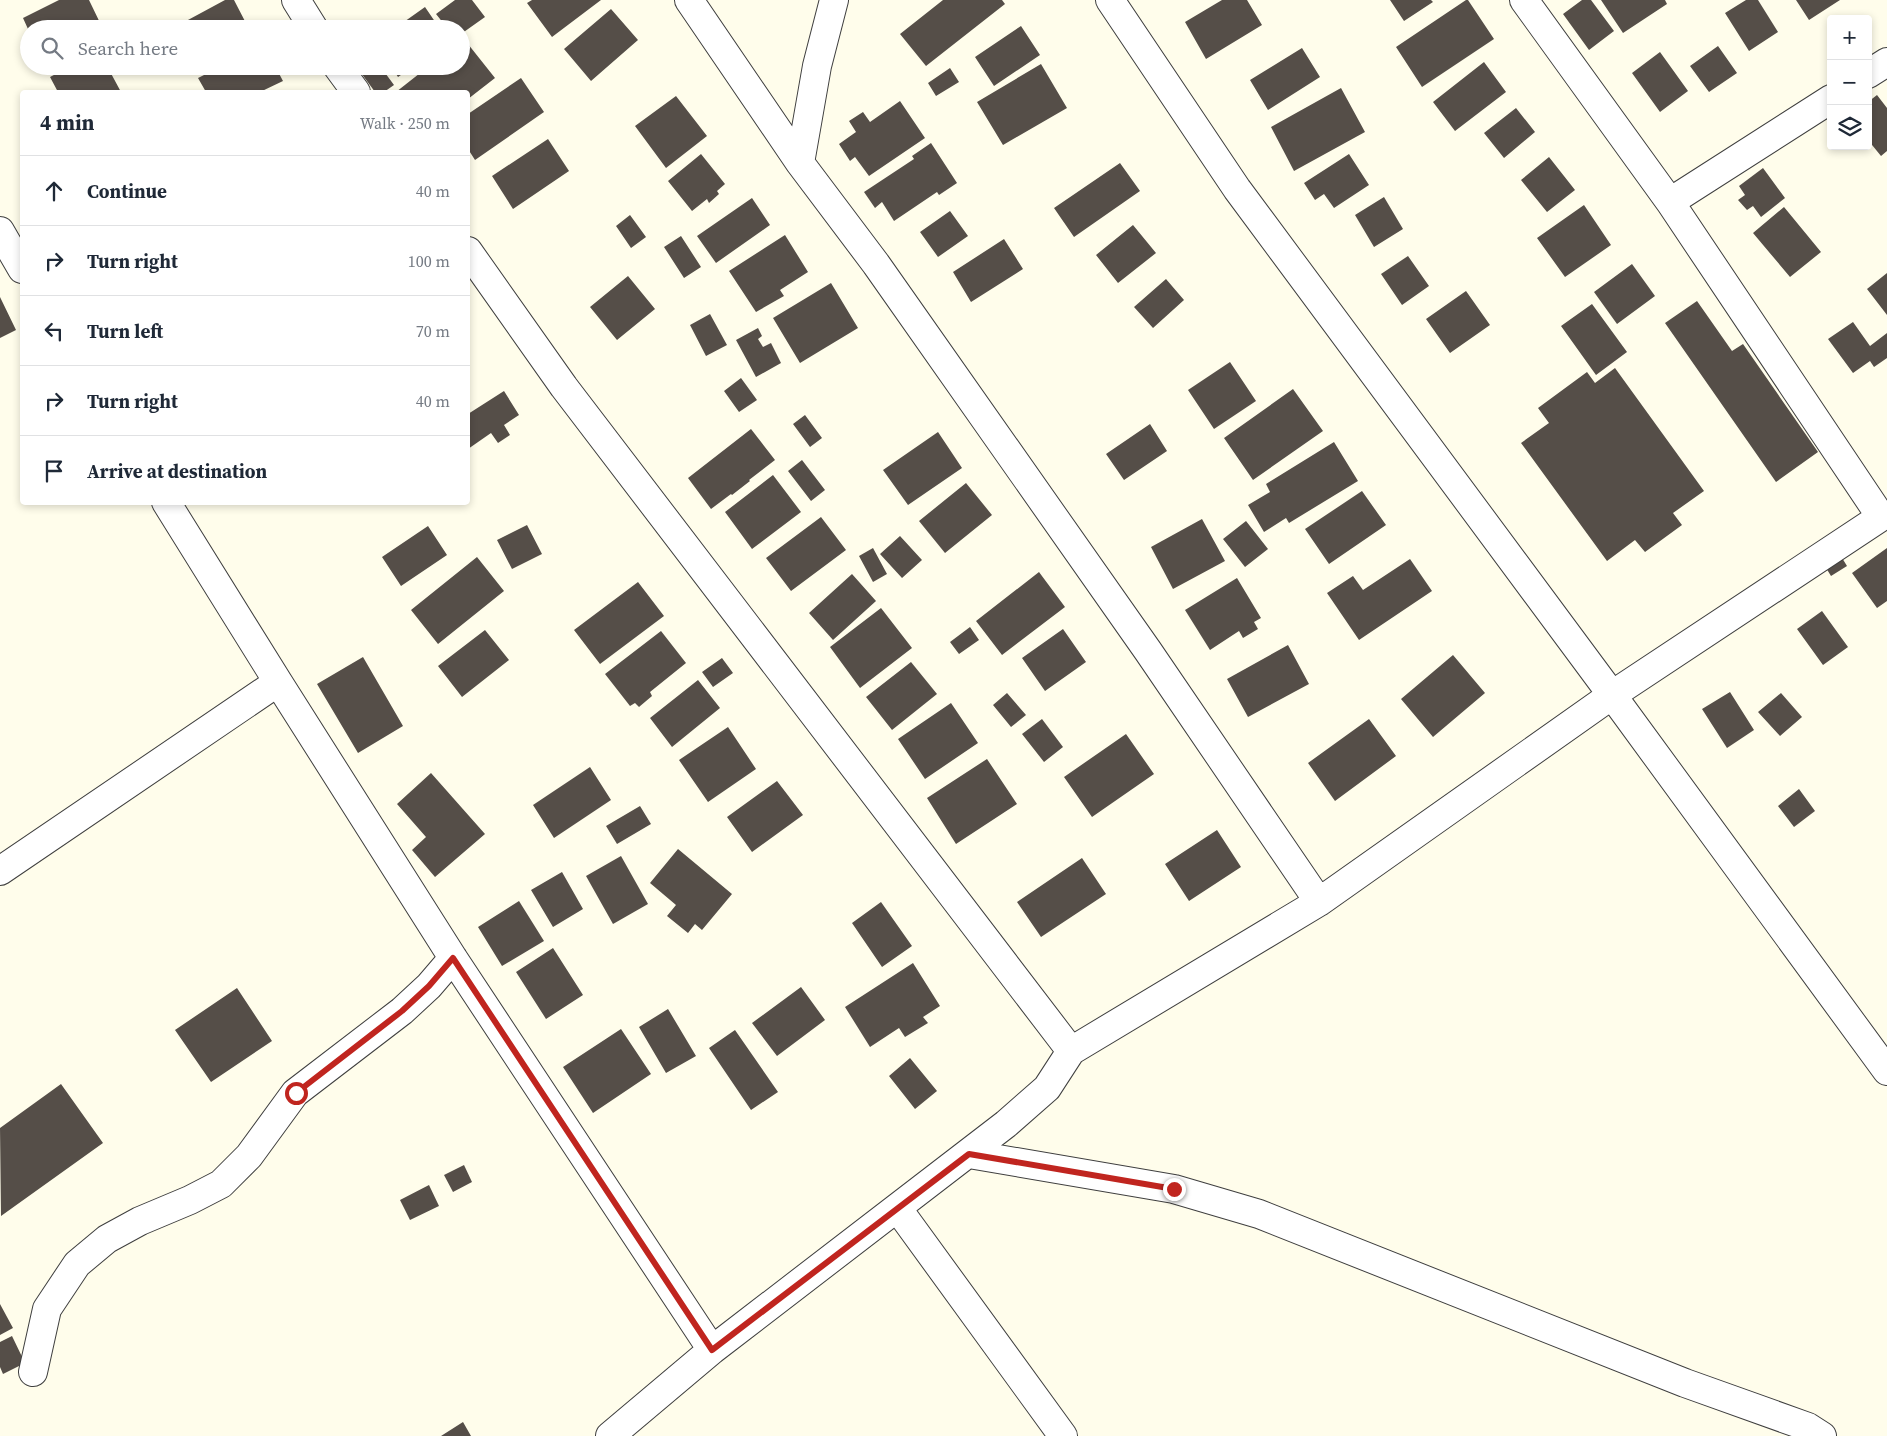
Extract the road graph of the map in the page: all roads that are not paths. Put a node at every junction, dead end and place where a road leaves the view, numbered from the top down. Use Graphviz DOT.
graph roads {
  1 [pos="296,0"];
  2 [pos="689,0"];
  3 [pos="834,0"];
  4 [pos="1110,0"];
  5 [pos="1524,0"];
  6 [pos="308,20"];
  7 [pos="1887,62"];
  8 [pos="1872,71"];
  9 [pos="344,75"];
  10 [pos="355,90"];
  11 [pos="1827,102"];
  12 [pos="800,163"];
  13 [pos="1670,202"];
  14 [pos="0,231"];
  15 [pos="470,253"];
  16 [pos="20,266"];
  17 [pos="168,505"];
  18 [pos="1884,515"];
  19 [pos="278,682"];
  20 [pos="1612,695"];
  21 [pos="0,871"];
  22 [pos="1319,902"];
  23 [pos="453,958"];
  24 [pos="1070,1051"];
  25 [pos="1887,1071"];
  26 [pos="969,1154"];
  27 [pos="898,1209"];
  28 [pos="712,1350"];
  29 [pos="33,1372"];
  30 [pos="610,1436"];
  31 [pos="1063,1436"];
  32 [pos="1822,1436"];
  1 -- 6 [label="street"];
  2 -- 12 [label="street"];
  3 -- 12 [label="street"];
  4 -- 20 [label="street"];
  5 -- 13 [label="street"];
  7 -- 8 [label="street"];
  9 -- 10 [label="street"];
  11 -- 13 [label="street"];
  12 -- 22 [label="street"];
  13 -- 18 [label="street"];
  14 -- 16 [label="street"];
  15 -- 24 [label="street"];
  17 -- 19 [label="street"];
  18 -- 20 [label="street"];
  19 -- 21 [label="street"];
  19 -- 23 [label="street"];
  20 -- 22 [label="street"];
  20 -- 25 [label="street"];
  22 -- 24 [label="street"];
  23 -- 28 [label="street"];
  23 -- 29 [label="street"];
  24 -- 26 [label="street"];
  26 -- 27 [label="street"];
  26 -- 32 [label="street"];
  27 -- 28 [label="street"];
  27 -- 31 [label="street"];
  28 -- 30 [label="street"];
}
